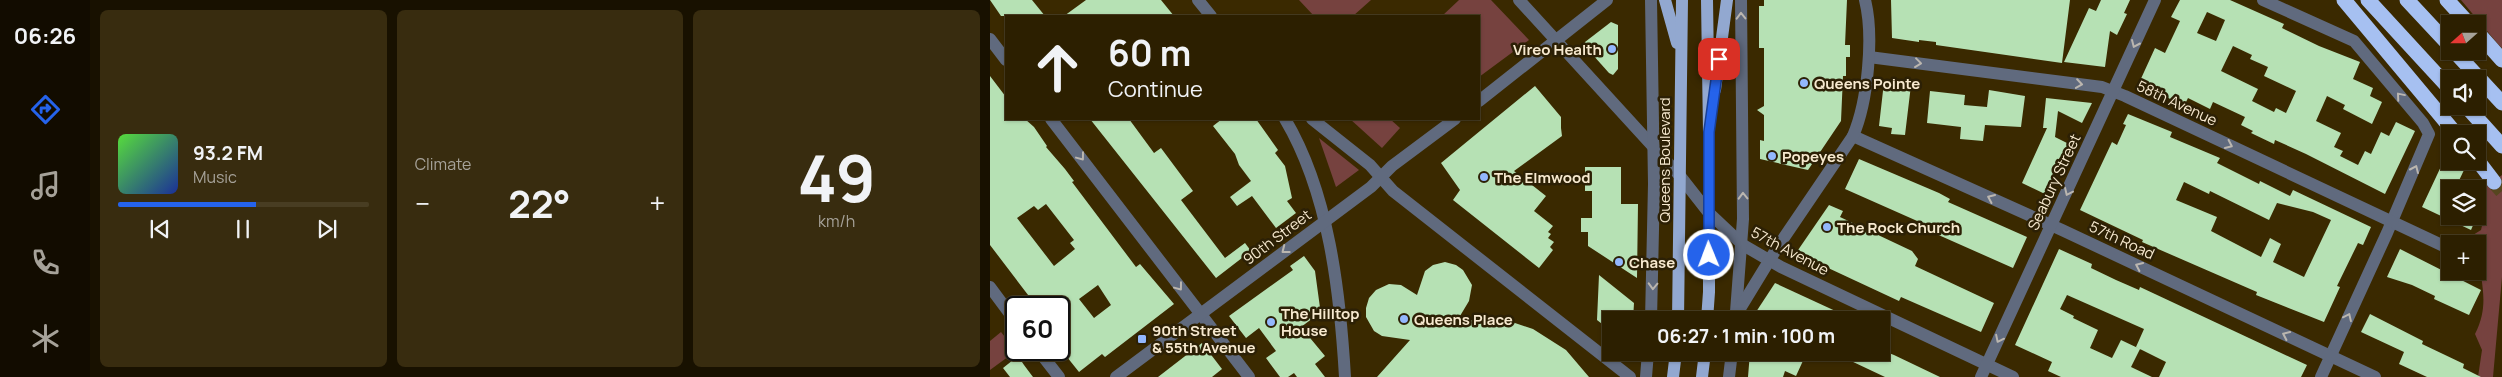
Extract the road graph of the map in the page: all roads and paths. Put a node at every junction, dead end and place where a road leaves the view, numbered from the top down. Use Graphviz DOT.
graph roads {
  1 [pos="1198,0"];
  2 [pos="1519,0"];
  3 [pos="1607,0"];
  4 [pos="1651,0"];
  5 [pos="1665,0"];
  6 [pos="1682,0"];
  7 [pos="1707,0"];
  8 [pos="1727,0"];
  9 [pos="1740,0"];
  10 [pos="1865,0"];
  11 [pos="2155,0"];
  12 [pos="2263,0"];
  13 [pos="2330,0"];
  14 [pos="2344,0"];
  15 [pos="2368,0"];
  16 [pos="2407,0"];
  17 [pos="2447,0"];
  18 [pos="1210,15"];
  19 [pos="2461,15"];
  20 [pos="2441,36"];
  21 [pos="990,39"];
  22 [pos="1556,40"];
  23 [pos="2486,42"];
  24 [pos="1681,57"];
  25 [pos="1870,57"];
  26 [pos="2391,58"];
  27 [pos="1005,59"];
  28 [pos="2462,60"];
  29 [pos="2502,60"];
  30 [pos="2441,79"];
  31 [pos="2113,92"];
  32 [pos="1480,100"];
  33 [pos="2502,103"];
  34 [pos="2474,115"];
  35 [pos="1052,120"];
  36 [pos="1285,120"];
  37 [pos="1313,120"];
  38 [pos="1454,120"];
  39 [pos="2448,125"];
  40 [pos="1709,132"];
  41 [pos="1853,136"];
  42 [pos="2502,146"];
  43 [pos="1654,149"];
  44 [pos="2485,170"];
  45 [pos="1680,176"];
  46 [pos="1381,177"];
  47 [pos="2494,182"];
  48 [pos="1709,213"];
  49 [pos="1324,221"];
  50 [pos="2392,221"];
  51 [pos="2052,226"];
  52 [pos="1743,245"];
  53 [pos="2441,245"];
  54 [pos="1770,261"];
  55 [pos="990,288"];
  56 [pos="1005,308"];
  57 [pos="1651,311"];
  58 [pos="1678,311"];
  59 [pos="1708,311"];
  60 [pos="1737,311"];
  61 [pos="1740,311"];
  62 [pos="1200,315"];
  63 [pos="2330,356"];
  64 [pos="1047,361"];
  65 [pos="1647,361"];
  66 [pos="1675,361"];
  67 [pos="1704,361"];
  68 [pos="1731,361"];
  69 [pos="1986,365"];
  70 [pos="1059,377"];
  71 [pos="1116,377"];
  72 [pos="1249,377"];
  73 [pos="1345,377"];
  74 [pos="1630,377"];
  75 [pos="1646,377"];
  76 [pos="1674,377"];
  77 [pos="1702,377"];
  78 [pos="1729,377"];
  79 [pos="1981,377"];
  80 [pos="2013,377"];
  81 [pos="2321,377"];
  82 [pos="2375,377"];
  1 -- 18 [label="street"];
  2 -- 22 [label="street, 57th Avenue"];
  3 -- 22 [label="street"];
  4 -- 43 [label="street, Queens Boulevard"];
  5 -- 24 [label="main road"];
  6 -- 24 [label="main road, Queens Boulevard"];
  7 -- 40 [label="main road"];
  8 -- 40 [label="main road"];
  52 -- 9 [label="street, one-way"];
  10 -- 25 [label="street"];
  11 -- 31 [label="street, Seabury Street, one-way"];
  50 -- 12 [label="street, one-way"];
  13 -- 26 [label="highway"];
  14 -- 26 [label="highway"];
  15 -- 30 [label="highway"];
  16 -- 20 [label="highway"];
  17 -- 19 [label="highway"];
  21 -- 27 [label="street"];
  22 -- 32 [label="street"];
  22 -- 43 [label="street, 57th Avenue"];
  23 -- 29 [label="highway"];
  24 -- 45 [label="main road, Queens Boulevard"];
  25 -- 31 [label="street, 58th Avenue, one-way"];
  25 -- 41 [label="street"];
  26 -- 39 [label="highway"];
  28 -- 33 [label="highway"];
  31 -- 50 [label="street, 58th Avenue, one-way"];
  31 -- 51 [label="street, Seabury Street, one-way"];
  34 -- 42 [label="highway"];
  35 -- 62 [label="street, one-way"];
  36 -- 49 [label="street"];
  37 -- 46 [label="street"];
  38 -- 46 [label="street, 90th Street"];
  40 -- 48 [label="main road"];
  51 -- 41 [label="street, 57th Road, one-way"];
  41 -- 54 [label="street"];
  43 -- 45 [label="street, 57th Avenue"];
  43 -- 57 [label="street, Queens Boulevard, one-way"];
  44 -- 47 [label="highway"];
  45 -- 48 [label="street, 57th Avenue"];
  45 -- 58 [label="main road, Queens Boulevard"];
  46 -- 49 [label="street, 90th Street"];
  46 -- 74 [label="street"];
  48 -- 52 [label="street, 57th Avenue"];
  48 -- 59 [label="main road"];
  49 -- 62 [label="street, 90th Street, one-way"];
  49 -- 73 [label="street"];
  50 -- 53 [label="street, 58th Avenue"];
  63 -- 50 [label="street, one-way"];
  63 -- 51 [label="street, 57th Road, one-way"];
  51 -- 69 [label="street, Seabury Street, one-way"];
  52 -- 54 [label="street, 57th Avenue"];
  52 -- 60 [label="street"];
  54 -- 61 [label="street"];
  54 -- 69 [label="street, 57th Avenue"];
  55 -- 56 [label="street"];
  62 -- 71 [label="street, 90th Street"];
  62 -- 72 [label="street"];
  63 -- 81 [label="street"];
  63 -- 82 [label="street, 57th Road"];
  64 -- 70 [label="street"];
  65 -- 75 [label="street"];
  66 -- 76 [label="main road"];
  67 -- 77 [label="main road"];
  68 -- 78 [label="street"];
  69 -- 79 [label="street, Seabury Street"];
  69 -- 80 [label="street, 57th Avenue"];
}
